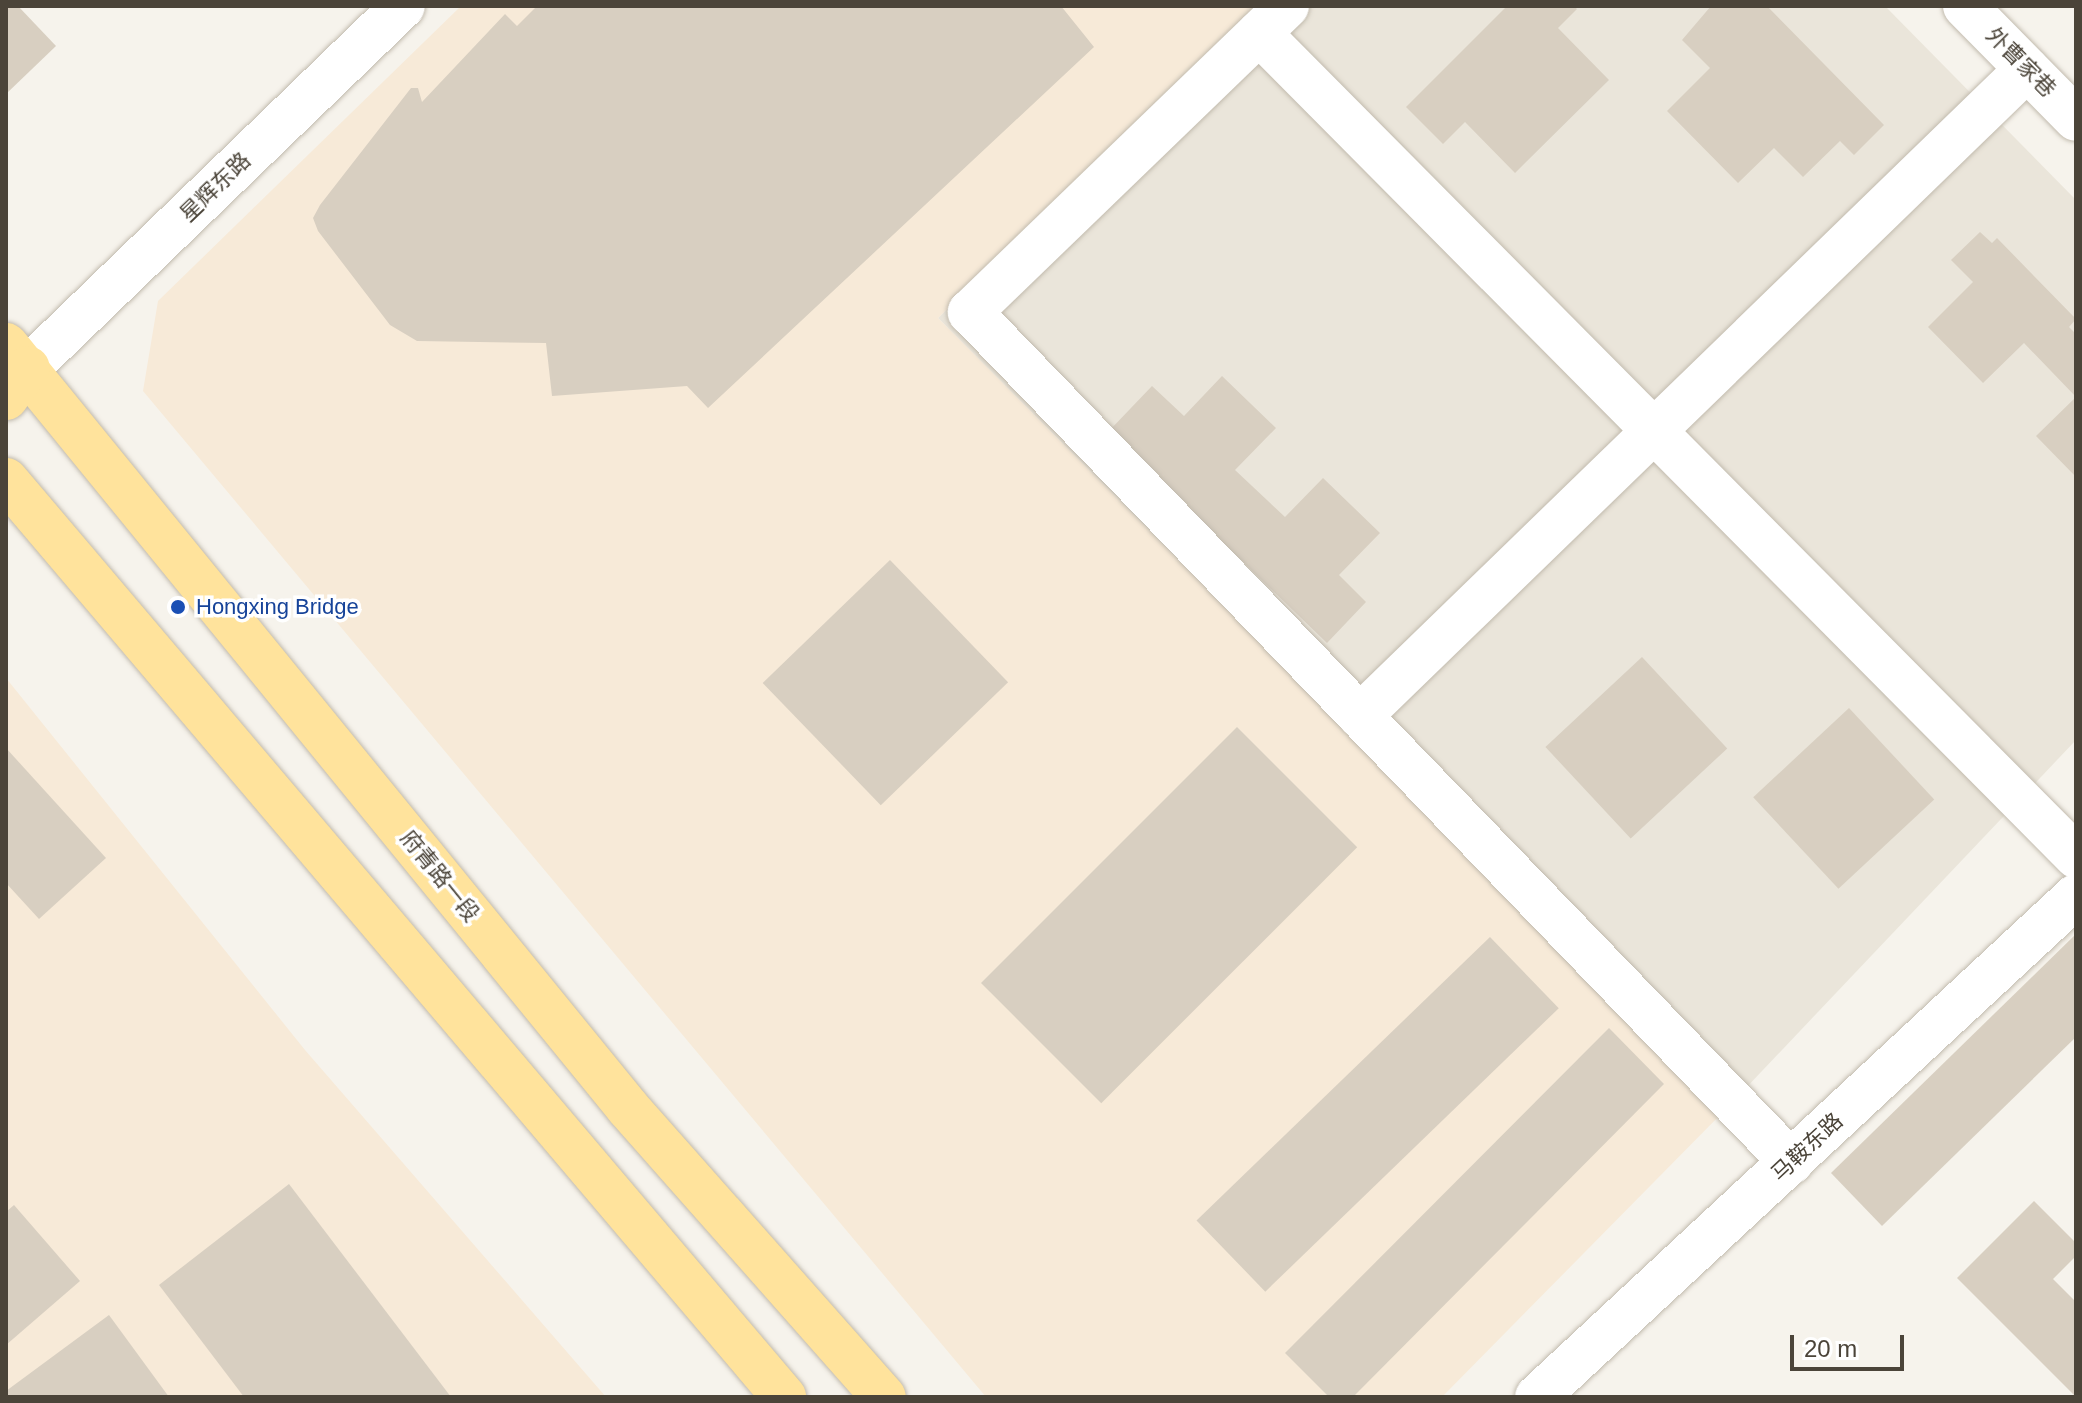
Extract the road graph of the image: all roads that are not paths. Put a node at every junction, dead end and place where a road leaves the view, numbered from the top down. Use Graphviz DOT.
graph roads {
  1 [pos="403,6"];
  2 [pos="1965,6"];
  3 [pos="1273,20"];
  4 [pos="2027,69"];
  5 [pos="2076,119"];
  6 [pos="11,373"];
  7 [pos="1654,431"];
  8 [pos="6,480"];
  9 [pos="1360,716"];
  10 [pos="2076,856"];
  11 [pos="2076,896"];
  12 [pos="1791,1162"];
  13 [pos="784,1397"];
  14 [pos="884,1397"];
  15 [pos="1537,1397"];
  1 -- 6 [label="street, 星辉东路"];
  2 -- 4 [label="street, 外曹家巷"];
  3 -- 7 [label="street"];
  3 -- 9 [label="street"];
  4 -- 5 [label="street, 外曹家巷"];
  4 -- 7 [label="street"];
  6 -- 14 [label="main road, 府青路一段"];
  7 -- 9 [label="street"];
  7 -- 10 [label="street"];
  8 -- 13 [label="main road"];
  9 -- 12 [label="street"];
  11 -- 12 [label="street, 马鞍东路"];
  12 -- 15 [label="street, 马鞍东路"];
}
